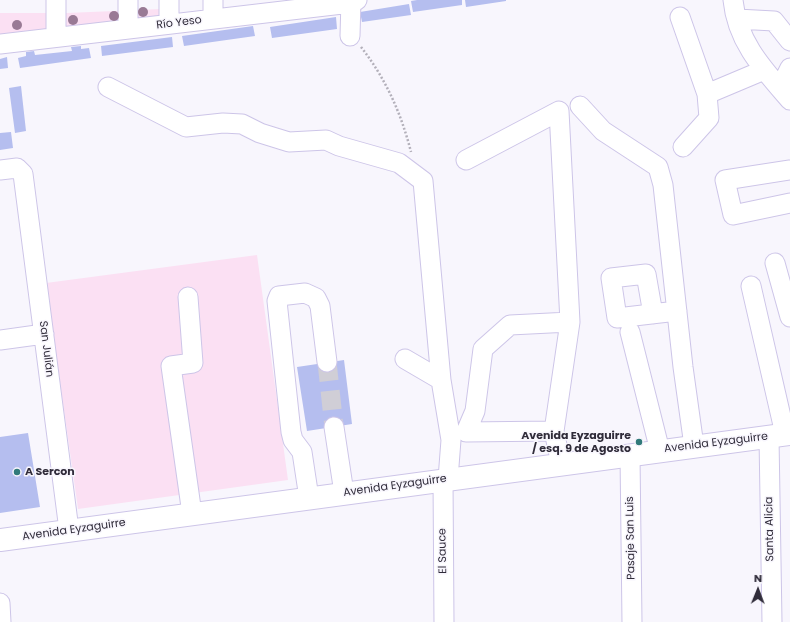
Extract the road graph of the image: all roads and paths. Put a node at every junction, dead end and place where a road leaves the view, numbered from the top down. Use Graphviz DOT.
graph roads {
  1 [pos="56,0"];
  2 [pos="128,0"];
  3 [pos="170,0"];
  4 [pos="213,0"];
  5 [pos="733,0"];
  6 [pos="353,1"];
  7 [pos="279,6"];
  8 [pos="680,17"];
  9 [pos="213,19"];
  10 [pos="736,19"];
  11 [pos="170,24"];
  12 [pos="128,29"];
  13 [pos="56,37"];
  14 [pos="354,39"];
  15 [pos="790,41"];
  16 [pos="0,44"];
  17 [pos="790,68"];
  18 [pos="764,70"];
  19 [pos="108,87"];
  20 [pos="707,94"];
  21 [pos="785,94"];
  22 [pos="580,106"];
  23 [pos="683,147"];
  24 [pos="412,155"];
  25 [pos="466,160"];
  26 [pos="0,170"];
  27 [pos="790,170"];
  28 [pos="790,203"];
  29 [pos="775,263"];
  30 [pos="752,286"];
  31 [pos="188,297"];
  32 [pos="677,311"];
  33 [pos="653,314"];
  34 [pos="790,317"];
  35 [pos="570,322"];
  36 [pos="630,332"];
  37 [pos="44,334"];
  38 [pos="0,340"];
  39 [pos="405,358"];
  40 [pos="327,362"];
  41 [pos="441,380"];
  42 [pos="334,427"];
  43 [pos="554,432"];
  44 [pos="781,435"];
  45 [pos="694,446"];
  46 [pos="660,451"];
  47 [pos="630,455"];
  48 [pos="561,464"];
  49 [pos="445,479"];
  50 [pos="344,493"];
  51 [pos="309,498"];
  52 [pos="192,514"];
  53 [pos="69,530"];
  54 [pos="0,540"];
  55 [pos="0,603"];
  56 [pos="1,622"];
  57 [pos="444,622"];
  58 [pos="632,622"];
  59 [pos="772,622"];
  1 -- 13 [label="street"];
  2 -- 12 [label="street"];
  3 -- 11 [label="street"];
  4 -- 9 [label="street"];
  5 -- 10 [label="street"];
  6 -- 7 [label="street, Río Yeso"];
  6 -- 14 [label="street"];
  7 -- 9 [label="street, Río Yeso"];
  8 -- 20 [label="street"];
  9 -- 11 [label="street, Río Yeso"];
  10 -- 15 [label="street"];
  10 -- 18 [label="street"];
  11 -- 12 [label="street, Río Yeso"];
  12 -- 13 [label="street, Río Yeso"];
  13 -- 16 [label="street, Río Yeso"];
  14 -- 24 [label="path"];
  17 -- 21 [label="street"];
  18 -- 20 [label="street"];
  18 -- 21 [label="street"];
  19 -- 41 [label="street, El Sauce"];
  20 -- 23 [label="street"];
  22 -- 32 [label="street"];
  25 -- 35 [label="street"];
  26 -- 37 [label="street, San Julián"];
  27 -- 28 [label="street"];
  29 -- 34 [label="street"];
  30 -- 44 [label="street, Santa Alicia"];
  31 -- 52 [label="street"];
  32 -- 33 [label="street"];
  32 -- 45 [label="street"];
  35 -- 43 [label="street"];
  35 -- 43 [label="street"];
  36 -- 46 [label="street"];
  37 -- 38 [label="street"];
  37 -- 53 [label="street, San Julián"];
  39 -- 41 [label="street"];
  40 -- 51 [label="street"];
  41 -- 49 [label="street, El Sauce"];
  42 -- 50 [label="street"];
  43 -- 48 [label="street"];
  44 -- 45 [label="main road, Avenida Eyzaguirre"];
  44 -- 59 [label="street, Santa Alicia"];
  45 -- 46 [label="main road, Avenida Eyzaguirre"];
  46 -- 47 [label="main road, Avenida Eyzaguirre"];
  47 -- 48 [label="main road, Avenida Eyzaguirre"];
  47 -- 58 [label="street, Pasaje San Luis"];
  48 -- 49 [label="main road, Avenida Eyzaguirre"];
  49 -- 50 [label="main road, Avenida Eyzaguirre"];
  49 -- 57 [label="street, El Sauce"];
  50 -- 51 [label="main road, Avenida Eyzaguirre"];
  51 -- 52 [label="main road, Avenida Eyzaguirre"];
  52 -- 53 [label="main road, Avenida Eyzaguirre"];
  53 -- 54 [label="main road, Avenida Eyzaguirre"];
  55 -- 56 [label="street"];
}
